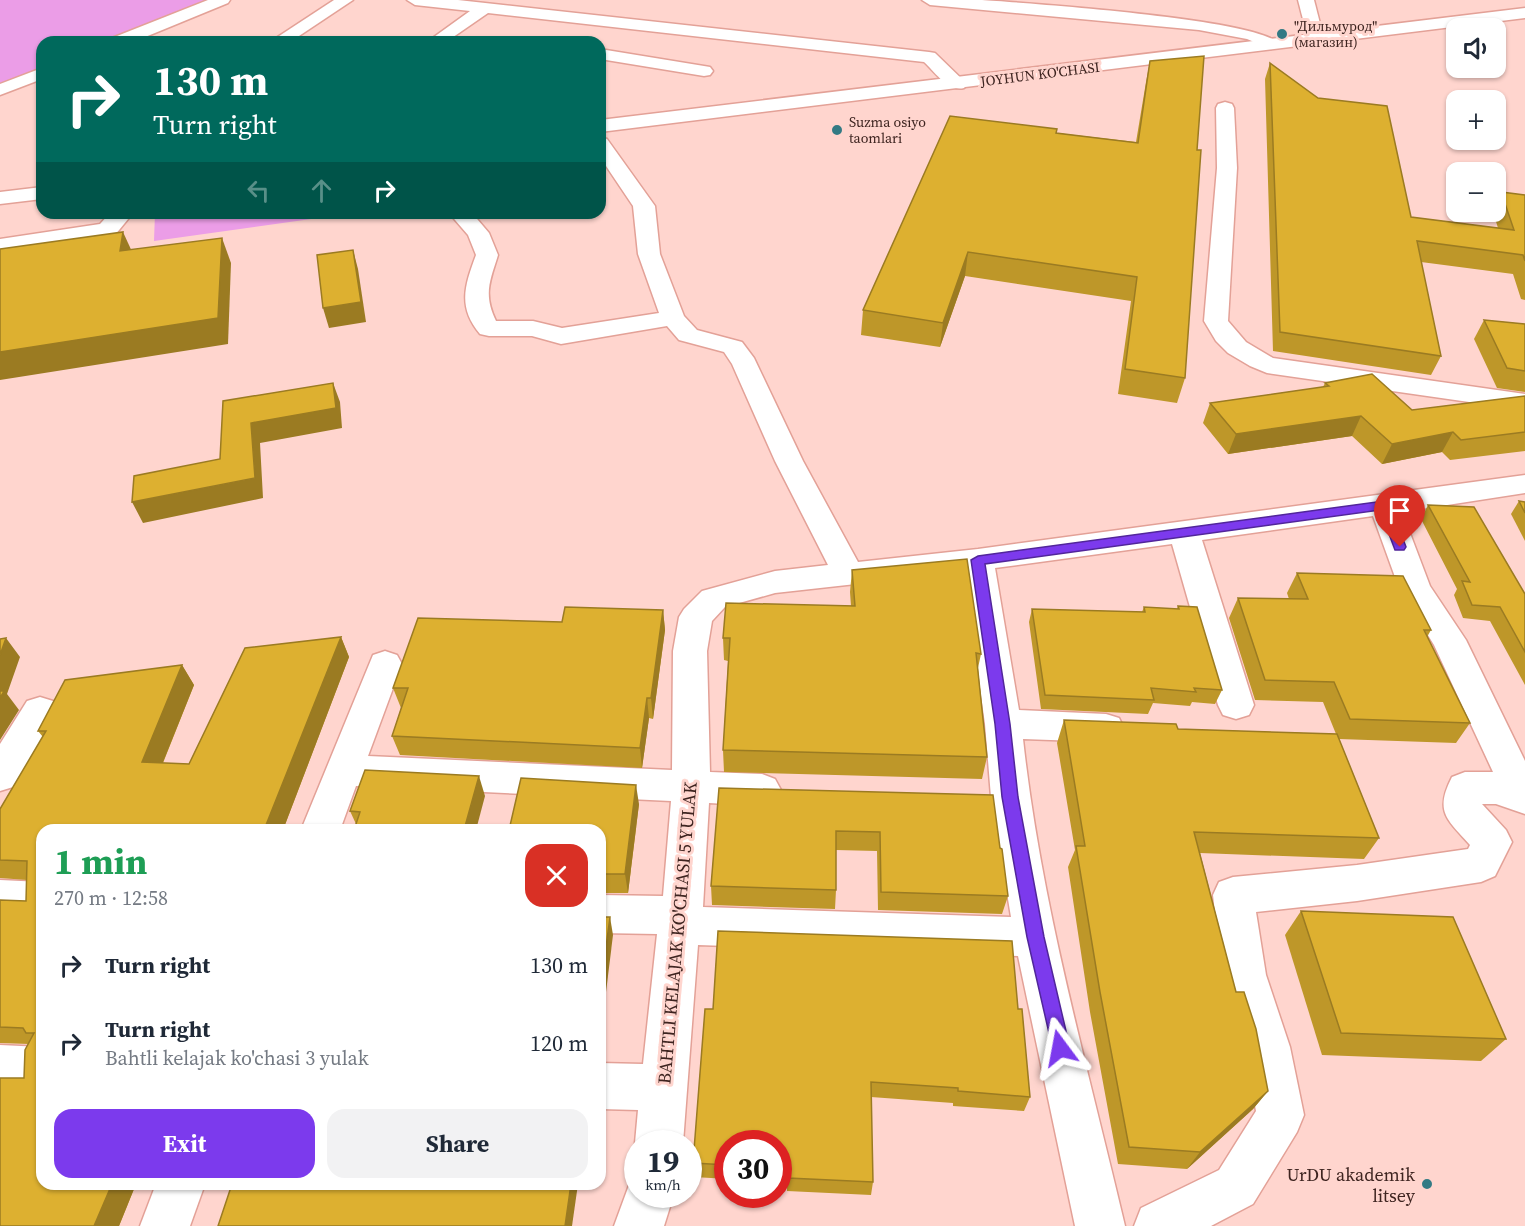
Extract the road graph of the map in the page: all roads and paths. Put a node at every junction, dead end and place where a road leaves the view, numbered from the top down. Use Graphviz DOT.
graph roads {
  1 [pos="222,0"];
  2 [pos="345,0"];
  3 [pos="416,0"];
  4 [pos="930,0"];
  5 [pos="1306,0"];
  6 [pos="1525,5"];
  7 [pos="485,8"];
  8 [pos="643,8"];
  9 [pos="1525,14"];
  10 [pos="1486,18"];
  11 [pos="1495,18"];
  12 [pos="1506,21"];
  13 [pos="1525,21"];
  14 [pos="626,24"];
  15 [pos="1446,24"];
  16 [pos="133,36"];
  17 [pos="288,36"];
  18 [pos="444,36"];
  19 [pos="1316,39"];
  20 [pos="606,42"];
  21 [pos="1271,44"];
  22 [pos="606,55"];
  23 [pos="704,71"];
  24 [pos="36,75"];
  25 [pos="958,84"];
  26 [pos="0,90"];
  27 [pos="1225,108"];
  28 [pos="606,125"];
  29 [pos="606,152"];
  30 [pos="36,194"];
  31 [pos="0,198"];
  32 [pos="117,219"];
  33 [pos="465,219"];
  34 [pos="0,246"];
  35 [pos="673,318"];
  36 [pos="1525,402"];
  37 [pos="1525,484"];
  38 [pos="1384,505"];
  39 [pos="1184,532"];
  40 [pos="978,560"];
  41 [pos="849,574"];
  42 [pos="385,664"];
  43 [pos="1236,705"];
  44 [pos="40,711"];
  45 [pos="1003,724"];
  46 [pos="1141,730"];
  47 [pos="343,770"];
  48 [pos="0,776"];
  49 [pos="691,789"];
  50 [pos="797,791"];
  51 [pos="1524,797"];
  52 [pos="322,824"];
  53 [pos="0,898"];
  54 [pos="36,900"];
  55 [pos="606,914"];
  56 [pos="681,920"];
  57 [pos="1035,937"];
  58 [pos="0,1068"];
  59 [pos="36,1070"];
  60 [pos="606,1086"];
  61 [pos="664,1088"];
  62 [pos="660,1130"];
  63 [pos="180,1190"];
  64 [pos="645,1208"];
  65 [pos="165,1226"];
  66 [pos="639,1226"];
  67 [pos="1100,1226"];
  68 [pos="1159,1226"];
  1 -- 16 [label="street"];
  2 -- 17 [label="street"];
  3 -- 7 [label="street"];
  4 -- 21 [label="street"];
  5 -- 19 [label="street"];
  6 -- 10 [label="street"];
  7 -- 14 [label="street"];
  7 -- 18 [label="street"];
  8 -- 14 [label="street"];
  9 -- 11 [label="street"];
  12 -- 13 [label="street"];
  14 -- 20 [label="street"];
  14 -- 25 [label="street"];
  15 -- 19 [label="street, JOYHUN KO'CHASI"];
  19 -- 21 [label="street, JOYHUN KO'CHASI"];
  21 -- 25 [label="street, JOYHUN KO'CHASI"];
  22 -- 23 [label="street"];
  24 -- 26 [label="street"];
  25 -- 28 [label="street, JOYHUN KO'CHASI"];
  27 -- 36 [label="street"];
  29 -- 35 [label="street"];
  30 -- 31 [label="street"];
  32 -- 34 [label="street"];
  33 -- 35 [label="street"];
  35 -- 41 [label="street"];
  37 -- 38 [label="street, BAHTLI KELAJAK KO'CHASI 5 YULAK"];
  38 -- 39 [label="street, BAHTLI KELAJAK KO'CHASI 5 YULAK"];
  38 -- 51 [label="street"];
  39 -- 40 [label="street, BAHTLI KELAJAK KO'CHASI 5 YULAK"];
  39 -- 43 [label="street"];
  40 -- 41 [label="street, BAHTLI KELAJAK KO'CHASI 5 YULAK"];
  40 -- 45 [label="street"];
  41 -- 49 [label="street, BAHTLI KELAJAK KO'CHASI 5 YULAK"];
  42 -- 47 [label="street"];
  44 -- 48 [label="street"];
  45 -- 46 [label="street"];
  45 -- 57 [label="street"];
  47 -- 49 [label="street"];
  47 -- 52 [label="street"];
  49 -- 50 [label="street"];
  49 -- 56 [label="street, BAHTLI KELAJAK KO'CHASI 5 YULAK"];
  51 -- 68 [label="street"];
  53 -- 54 [label="street"];
  55 -- 56 [label="street"];
  56 -- 57 [label="street"];
  56 -- 61 [label="street, BAHTLI KELAJAK KO'CHASI 5 YULAK"];
  57 -- 67 [label="street"];
  58 -- 59 [label="street"];
  60 -- 61 [label="street"];
  61 -- 62 [label="street, BAHTLI KELAJAK KO'CHASI 5 YULAK"];
  63 -- 65 [label="street"];
  64 -- 66 [label="street"];
}
